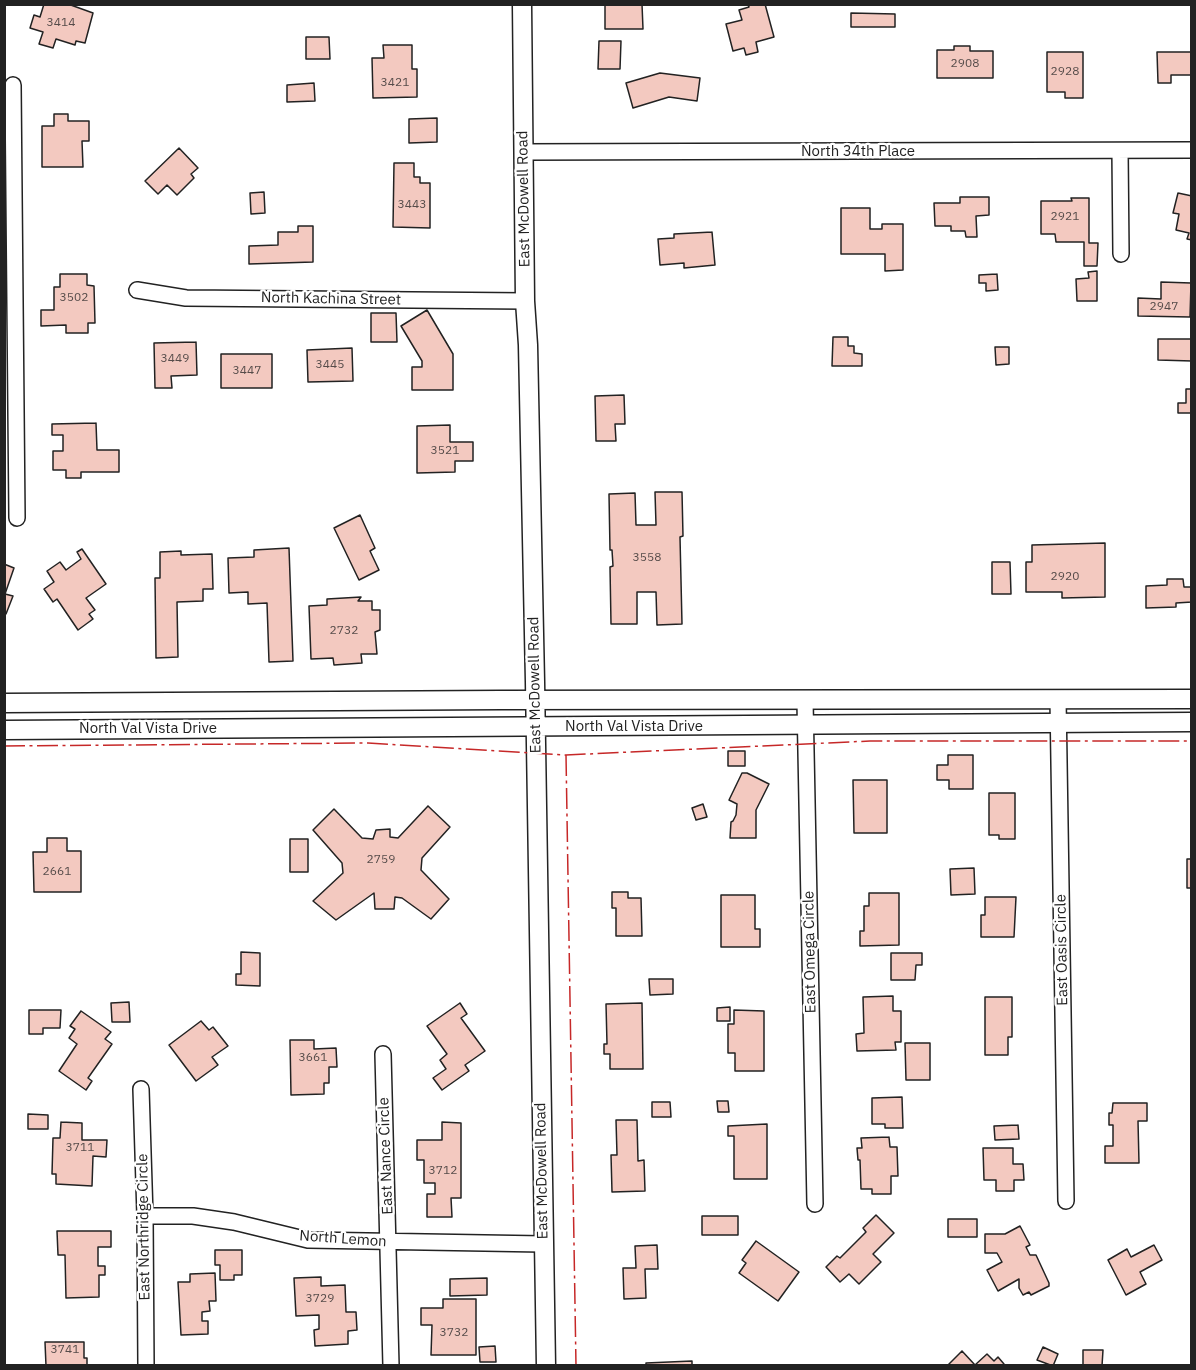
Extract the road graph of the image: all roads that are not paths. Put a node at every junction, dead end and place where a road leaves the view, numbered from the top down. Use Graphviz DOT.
graph roads {
  1 [pos="522,4"];
  2 [pos="13,85"];
  3 [pos="1191,150"];
  4 [pos="1120,151"];
  5 [pos="524,152"];
  6 [pos="1121,254"];
  7 [pos="137,290"];
  8 [pos="525,301"];
  9 [pos="10,306"];
  10 [pos="17,518"];
  11 [pos="1058,699"];
  12 [pos="1191,699"];
  13 [pos="536,700"];
  14 [pos="806,701"];
  15 [pos="229,702"];
  16 [pos="4,703"];
  17 [pos="53,703"];
  18 [pos="1059,722"];
  19 [pos="1191,722"];
  20 [pos="806,724"];
  21 [pos="536,727"];
  22 [pos="230,729"];
  23 [pos="4,730"];
  24 [pos="53,730"];
  25 [pos="383,1054"];
  26 [pos="141,1089"];
  27 [pos="1066,1201"];
  28 [pos="815,1204"];
  29 [pos="145,1216"];
  30 [pos="389,1243"];
  31 [pos="543,1244"];
  32 [pos="146,1365"];
  33 [pos="391,1365"];
  34 [pos="546,1365"];
  1 -- 5 [label="main road, East McDowell Road"];
  2 -- 9 [label="street"];
  3 -- 4 [label="street, North 34th Place"];
  4 -- 5 [label="street, North 34th Place"];
  4 -- 6 [label="street"];
  5 -- 8 [label="main road, East McDowell Road"];
  7 -- 8 [label="street, North Kachina Street"];
  8 -- 13 [label="main road, East McDowell Road"];
  9 -- 10 [label="street"];
  11 -- 12 [label="main road, North Val Vista Drive"];
  11 -- 14 [label="main road, North Val Vista Drive"];
  11 -- 18 [label="street, East Oasis Circle"];
  13 -- 14 [label="main road, North Val Vista Drive"];
  13 -- 15 [label="main road, North Val Vista Drive"];
  13 -- 21 [label="main road, East McDowell Road"];
  14 -- 20 [label="street, East Omega Circle"];
  15 -- 17 [label="main road, North Val Vista Drive"];
  15 -- 22 [label="main road"];
  16 -- 17 [label="main road, North Val Vista Drive"];
  17 -- 24 [label="main road"];
  18 -- 19 [label="main road, North Val Vista Drive"];
  18 -- 20 [label="main road, North Val Vista Drive"];
  18 -- 27 [label="street, East Oasis Circle"];
  20 -- 21 [label="main road, North Val Vista Drive"];
  20 -- 28 [label="street, East Omega Circle"];
  21 -- 22 [label="main road, North Val Vista Drive"];
  21 -- 31 [label="main road, East McDowell Road"];
  22 -- 24 [label="main road, North Val Vista Drive"];
  23 -- 24 [label="main road, North Val Vista Drive"];
  25 -- 30 [label="street, East Nance Circle"];
  26 -- 29 [label="street, East Northridge Circle"];
  29 -- 30 [label="street, North Lemon"];
  29 -- 32 [label="street, East Northridge Circle"];
  30 -- 31 [label="street, North Lemon"];
  30 -- 33 [label="street, East Nance Circle"];
  31 -- 34 [label="main road, East McDowell Road"];
}
